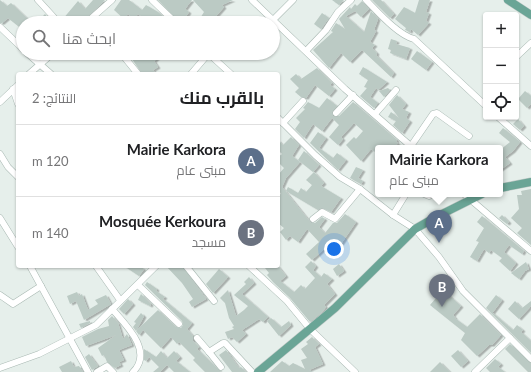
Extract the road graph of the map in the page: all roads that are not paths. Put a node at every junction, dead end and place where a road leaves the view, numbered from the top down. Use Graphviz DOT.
graph roads {
  1 [pos="38,0"];
  2 [pos="112,0"];
  3 [pos="152,0"];
  4 [pos="252,0"];
  5 [pos="293,0"];
  6 [pos="351,0"];
  7 [pos="366,0"];
  8 [pos="508,0"];
  9 [pos="531,15"];
  10 [pos="53,16"];
  11 [pos="96,16"];
  12 [pos="169,16"];
  13 [pos="269,16"];
  14 [pos="277,16"];
  15 [pos="0,27"];
  16 [pos="280,27"];
  17 [pos="16,42"];
  18 [pos="531,44"];
  19 [pos="306,51"];
  20 [pos="519,54"];
  21 [pos="35,60"];
  22 [pos="44,60"];
  23 [pos="126,60"];
  24 [pos="202,60"];
  25 [pos="216,60"];
  26 [pos="39,64"];
  27 [pos="31,72"];
  28 [pos="49,72"];
  29 [pos="136,72"];
  30 [pos="193,72"];
  31 [pos="229,72"];
  32 [pos="16,87"];
  33 [pos="396,90"];
  34 [pos="353,95"];
  35 [pos="303,101"];
  36 [pos="0,102"];
  37 [pos="483,103"];
  38 [pos="336,113"];
  39 [pos="375,114"];
  40 [pos="280,120"];
  41 [pos="501,120"];
  42 [pos="283,123"];
  43 [pos="469,136"];
  44 [pos="410,145"];
  45 [pos="413,145"];
  46 [pos="531,146"];
  47 [pos="0,154"];
  48 [pos="16,175"];
  49 [pos="531,182"];
  50 [pos="503,187"];
  51 [pos="360,189"];
  52 [pos="404,197"];
  53 [pos="467,197"];
  54 [pos="477,197"];
  55 [pos="471,201"];
  56 [pos="393,215"];
  57 [pos="0,218"];
  58 [pos="313,219"];
  59 [pos="415,230"];
  60 [pos="16,244"];
  61 [pos="531,251"];
  62 [pos="31,268"];
  63 [pos="97,268"];
  64 [pos="154,268"];
  65 [pos="188,268"];
  66 [pos="251,268"];
  67 [pos="138,285"];
  68 [pos="41,286"];
  69 [pos="0,295"];
  70 [pos="120,300"];
  71 [pos="214,301"];
  72 [pos="112,309"];
  73 [pos="178,324"];
  74 [pos="310,329"];
  75 [pos="197,338"];
  76 [pos="510,338"];
  77 [pos="71,339"];
  78 [pos="209,352"];
  79 [pos="531,359"];
  80 [pos="221,367"];
  81 [pos="0,368"];
  82 [pos="88,372"];
  83 [pos="97,372"];
  84 [pos="114,372"];
  85 [pos="133,372"];
  86 [pos="252,372"];
  87 [pos="258,372"];
  88 [pos="355,372"];
  89 [pos="475,372"];
  1 -- 10 [label="street"];
  2 -- 11 [label="street"];
  3 -- 12 [label="street"];
  4 -- 13 [label="street"];
  5 -- 14 [label="street"];
  6 -- 19 [label="street"];
  7 -- 37 [label="street"];
  8 -- 9 [label="main road"];
  15 -- 17 [label="street"];
  16 -- 19 [label="street"];
  18 -- 20 [label="street"];
  19 -- 34 [label="street"];
  21 -- 26 [label="street"];
  22 -- 26 [label="street"];
  23 -- 29 [label="street"];
  24 -- 30 [label="street"];
  25 -- 31 [label="street"];
  26 -- 27 [label="street"];
  26 -- 28 [label="street"];
  32 -- 36 [label="street"];
  33 -- 39 [label="street"];
  34 -- 38 [label="street"];
  34 -- 39 [label="street"];
  35 -- 42 [label="street"];
  39 -- 44 [label="street"];
  40 -- 42 [label="street"];
  41 -- 46 [label="street"];
  42 -- 51 [label="street"];
  43 -- 45 [label="street"];
  47 -- 48 [label="street"];
  49 -- 50 [label="main road"];
  51 -- 56 [label="street"];
  51 -- 58 [label="street"];
  52 -- 56 [label="street"];
  53 -- 55 [label="street"];
  54 -- 55 [label="main road"];
  55 -- 59 [label="main road"];
  55 -- 61 [label="street"];
  56 -- 59 [label="street"];
  57 -- 60 [label="street"];
  59 -- 74 [label="main road"];
  59 -- 76 [label="street"];
  62 -- 68 [label="street"];
  63 -- 70 [label="street"];
  64 -- 67 [label="street"];
  65 -- 71 [label="street"];
  66 -- 74 [label="street"];
  67 -- 70 [label="street"];
  67 -- 73 [label="street"];
  68 -- 69 [label="street"];
  68 -- 77 [label="street"];
  70 -- 72 [label="street"];
  72 -- 77 [label="street"];
  72 -- 85 [label="street"];
  74 -- 87 [label="main road"];
  74 -- 88 [label="street"];
  75 -- 78 [label="street"];
  76 -- 79 [label="street"];
  76 -- 89 [label="street"];
  77 -- 81 [label="street"];
  77 -- 82 [label="street"];
  78 -- 80 [label="street"];
  78 -- 86 [label="street"];
  83 -- 84 [label="street"];
}
